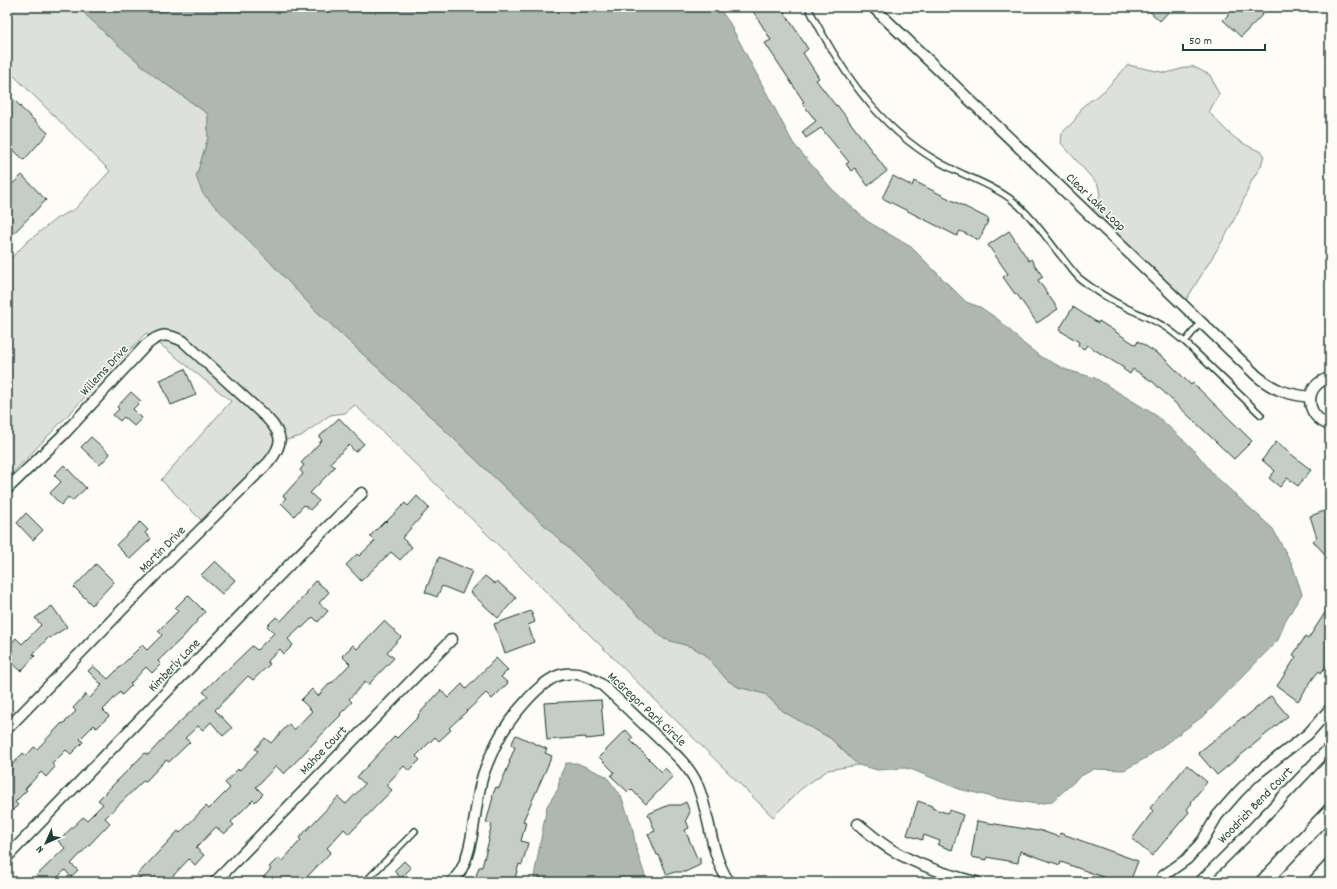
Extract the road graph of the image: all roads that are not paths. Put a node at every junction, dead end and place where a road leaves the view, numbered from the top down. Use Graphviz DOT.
graph roads {
  1 [pos="808,7"];
  2 [pos="873,7"];
  3 [pos="1201,322"];
  4 [pos="1185,342"];
  5 [pos="1330,378"];
  6 [pos="231,385"];
  7 [pos="1310,397"];
  8 [pos="1261,415"];
  9 [pos="1330,425"];
  10 [pos="7,488"];
  11 [pos="362,493"];
  12 [pos="452,639"];
  13 [pos="1330,709"];
  14 [pos="7,729"];
  15 [pos="1330,747"];
  16 [pos="1330,811"];
  17 [pos="858,824"];
  18 [pos="415,831"];
  19 [pos="7,857"];
  20 [pos="1330,864"];
  21 [pos="216,882"];
  22 [pos="365,882"];
  23 [pos="452,882"];
  24 [pos="730,882"];
  25 [pos="976,882"];
  26 [pos="1160,882"];
  27 [pos="1200,882"];
  28 [pos="1262,882"];
  29 [pos="1313,882"];
  1 -- 4 [label="lane"];
  2 -- 3 [label="street, Clear Lake Loop"];
  3 -- 4 [label="lane"];
  3 -- 7 [label="street, Clear Lake Loop"];
  4 -- 8 [label="lane"];
  5 -- 7 [label="street"];
  6 -- 10 [label="street, Willems Drive"];
  6 -- 14 [label="street, Martin Drive"];
  7 -- 9 [label="street"];
  11 -- 19 [label="street, Kimberly Lane"];
  12 -- 21 [label="street, Mahoe Court"];
  13 -- 26 [label="street"];
  15 -- 27 [label="street, Woodrich Bend Court"];
  16 -- 28 [label="street"];
  17 -- 25 [label="street"];
  18 -- 22 [label="lane"];
  20 -- 29 [label="street"];
  23 -- 24 [label="street, McGregor Park Circle"];
}
